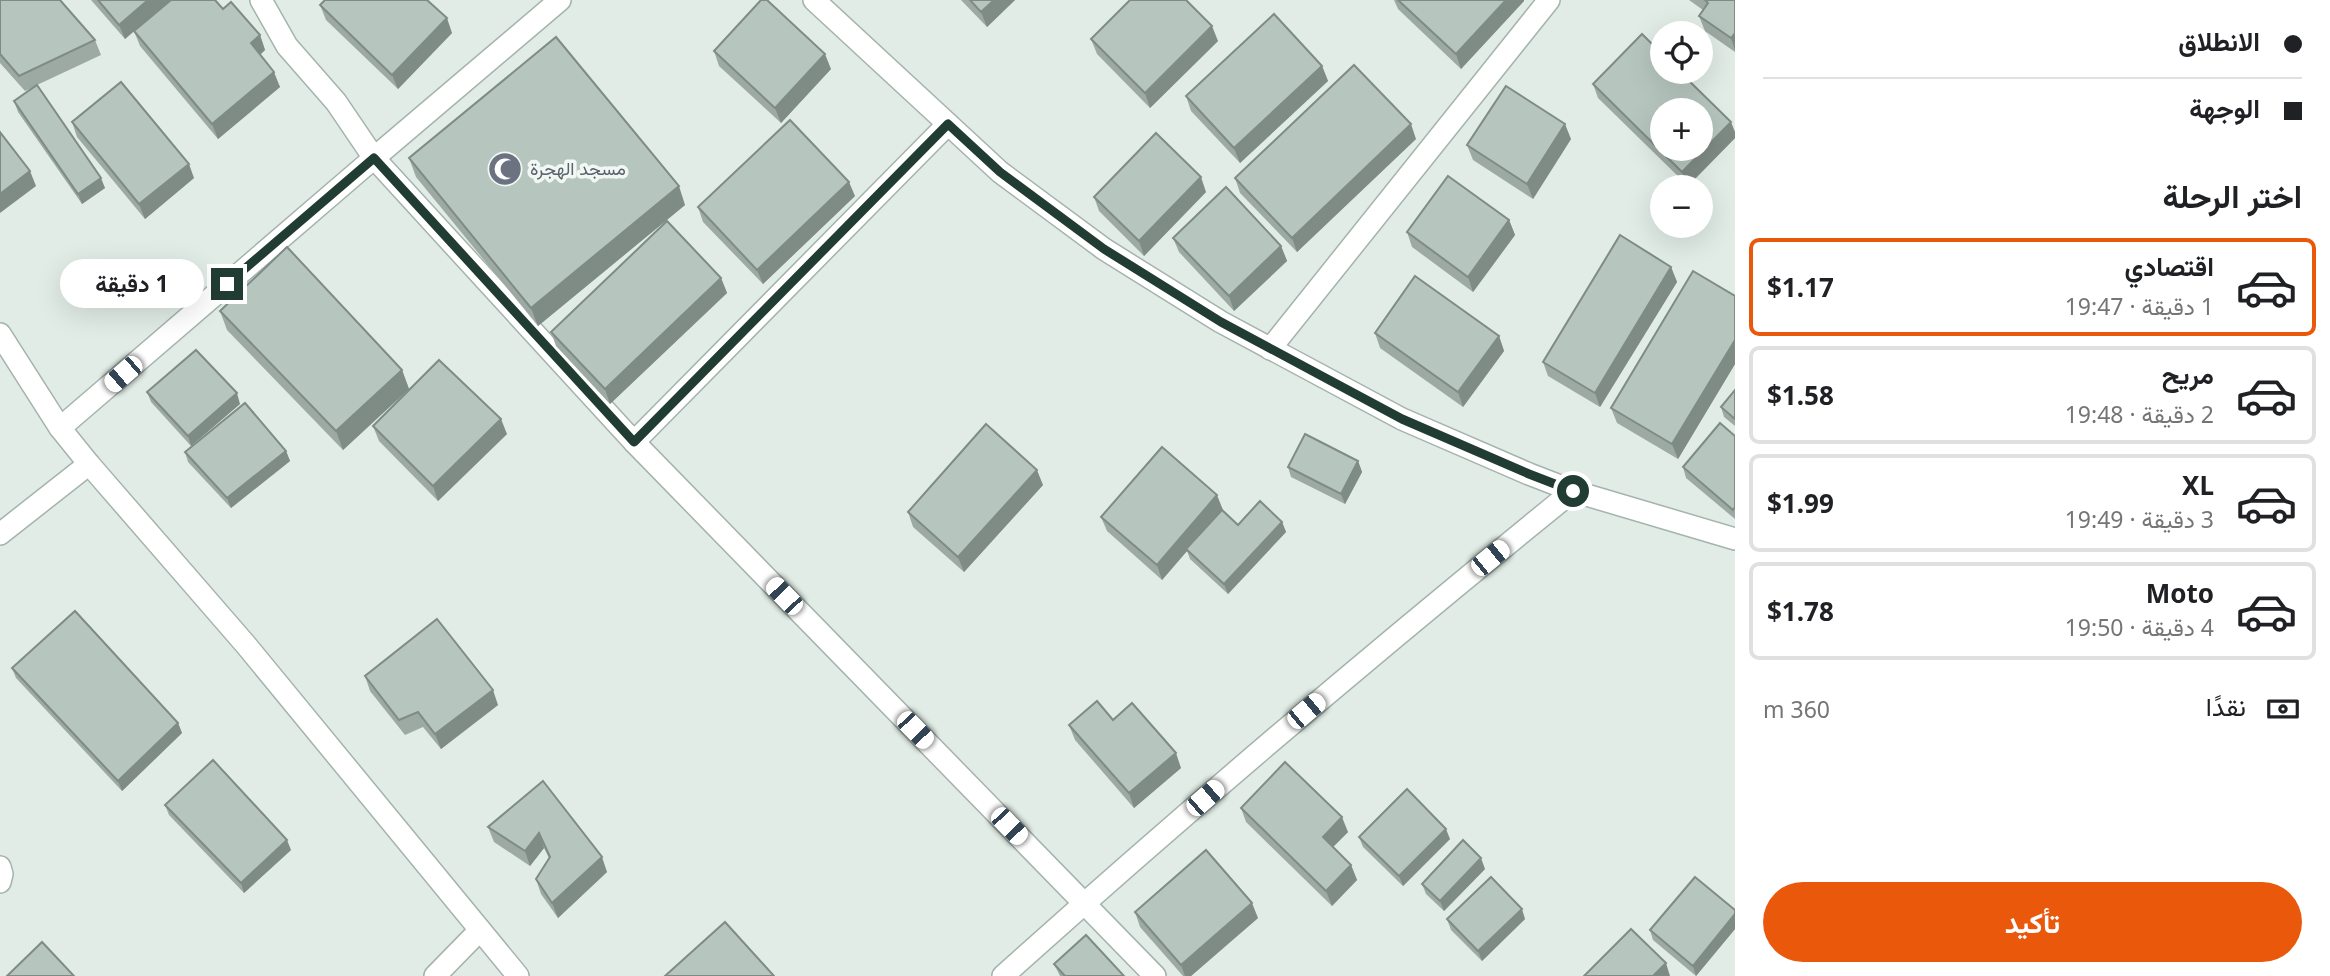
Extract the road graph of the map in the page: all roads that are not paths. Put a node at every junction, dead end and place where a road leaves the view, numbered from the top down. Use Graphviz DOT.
graph roads {
  1 [pos="261,0"];
  2 [pos="560,0"];
  3 [pos="814,0"];
  4 [pos="1549,0"];
  5 [pos="948,124"];
  6 [pos="374,158"];
  7 [pos="0,334"];
  8 [pos="1270,349"];
  9 [pos="60,428"];
  10 [pos="634,442"];
  11 [pos="89,464"];
  12 [pos="1573,491"];
  13 [pos="0,534"];
  14 [pos="1735,539"];
  15 [pos="0,867"];
  16 [pos="0,882"];
  17 [pos="1084,903"];
  18 [pos="480,930"];
  19 [pos="435,976"];
  20 [pos="518,976"];
  21 [pos="1003,976"];
  22 [pos="1155,976"];
  1 -- 6 [label="street"];
  2 -- 6 [label="street"];
  3 -- 5 [label="street"];
  4 -- 8 [label="street"];
  5 -- 8 [label="street"];
  5 -- 10 [label="street"];
  6 -- 9 [label="street"];
  6 -- 10 [label="street"];
  7 -- 9 [label="street"];
  8 -- 12 [label="street"];
  9 -- 11 [label="street"];
  10 -- 17 [label="street"];
  11 -- 13 [label="street"];
  11 -- 18 [label="street"];
  12 -- 14 [label="street"];
  12 -- 17 [label="street"];
  15 -- 16 [label="street"];
  17 -- 21 [label="street"];
  17 -- 22 [label="street"];
  18 -- 19 [label="street"];
  18 -- 20 [label="street"];
}
